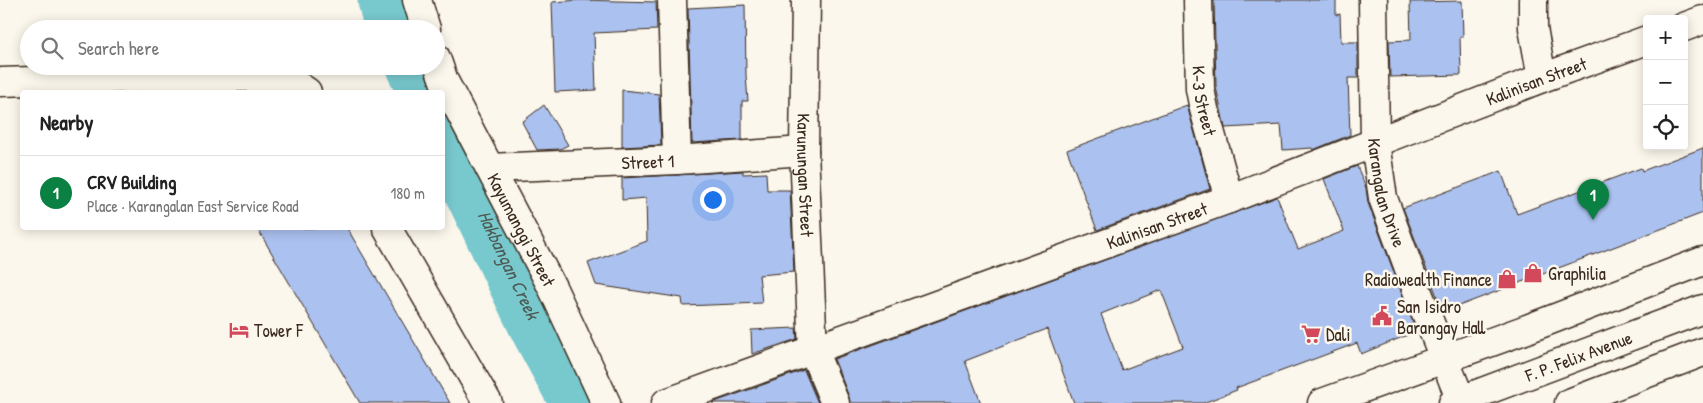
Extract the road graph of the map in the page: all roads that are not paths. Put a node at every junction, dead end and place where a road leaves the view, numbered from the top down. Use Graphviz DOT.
graph roads {
  1 [pos="417,0"];
  2 [pos="672,0"];
  3 [pos="806,0"];
  4 [pos="1198,0"];
  5 [pos="1373,0"];
  6 [pos="1533,0"];
  7 [pos="423,20"];
  8 [pos="1703,20"];
  9 [pos="1688,26"];
  10 [pos="1643,41"];
  11 [pos="442,75"];
  12 [pos="1542,78"];
  13 [pos="0,82"];
  14 [pos="304,90"];
  15 [pos="1375,143"];
  16 [pos="804,151"];
  17 [pos="677,160"];
  18 [pos="490,168"];
  19 [pos="1229,199"];
  20 [pos="388,230"];
  21 [pos="1703,261"];
  22 [pos="1703,309"];
  23 [pos="813,350"];
  24 [pos="1703,352"];
  25 [pos="1444,358"];
  26 [pos="1458,402"];
  27 [pos="488,403"];
  28 [pos="606,403"];
  29 [pos="666,403"];
  30 [pos="835,403"];
  31 [pos="1322,403"];
  32 [pos="1570,403"];
  1 -- 7 [label="street"];
  2 -- 17 [label="street"];
  3 -- 16 [label="street, Karunungan Street"];
  4 -- 19 [label="street, K-3 Street"];
  5 -- 15 [label="street, Karangalan Drive"];
  6 -- 12 [label="street"];
  8 -- 9 [label="street"];
  10 -- 12 [label="street, Kalinisan Street"];
  11 -- 18 [label="street, Kayumanggi Street"];
  12 -- 15 [label="street, Kalinisan Street"];
  13 -- 14 [label="street"];
  15 -- 19 [label="street, Kalinisan Street"];
  15 -- 25 [label="street, Karangalan Drive"];
  16 -- 17 [label="street, Street 1"];
  16 -- 23 [label="street, Karunungan Street"];
  17 -- 18 [label="street, Street 1"];
  18 -- 28 [label="street, Kayumanggi Street"];
  19 -- 23 [label="street, Kalinisan Street"];
  20 -- 27 [label="street"];
  21 -- 25 [label="street"];
  22 -- 26 [label="street, F. P. Felix Avenue"];
  23 -- 29 [label="street, Kalinisan Street"];
  23 -- 30 [label="street, Karunungan Street"];
  24 -- 32 [label="street"];
  25 -- 26 [label="street, Karangalan Drive"];
  25 -- 31 [label="street"];
}
